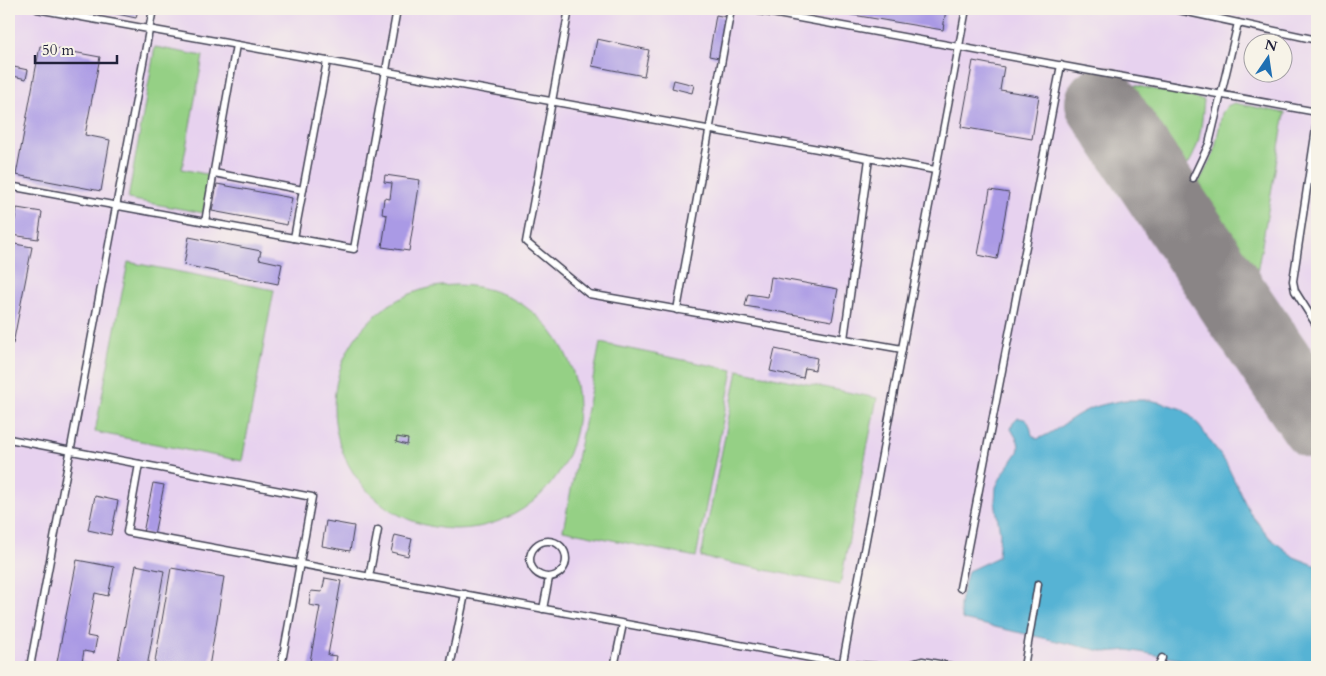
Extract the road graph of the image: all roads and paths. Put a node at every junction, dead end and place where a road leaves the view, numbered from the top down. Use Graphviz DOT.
graph roads {
  1 [pos="37,9"];
  2 [pos="153,9"];
  3 [pos="397,9"];
  4 [pos="569,9"];
  5 [pos="731,9"];
  6 [pos="749,9"];
  7 [pos="966,9"];
  8 [pos="1174,9"];
  9 [pos="1238,23"];
  10 [pos="149,29"];
  11 [pos="1317,40"];
  12 [pos="236,45"];
  13 [pos="958,47"];
  14 [pos="327,61"];
  15 [pos="1061,65"];
  16 [pos="386,72"];
  17 [pos="1221,94"];
  18 [pos="552,101"];
  19 [pos="1317,112"];
  20 [pos="1317,122"];
  21 [pos="709,130"];
  22 [pos="869,158"];
  23 [pos="935,170"];
  24 [pos="214,173"];
  25 [pos="1193,178"];
  26 [pos="9,186"];
  27 [pos="303,190"];
  28 [pos="116,205"];
  29 [pos="205,222"];
  30 [pos="294,238"];
  31 [pos="678,310"];
  32 [pos="1317,326"];
  33 [pos="844,339"];
  34 [pos="902,349"];
  35 [pos="9,439"];
  36 [pos="70,451"];
  37 [pos="139,464"];
  38 [pos="378,530"];
  39 [pos="300,564"];
  40 [pos="369,577"];
  41 [pos="549,578"];
  42 [pos="1038,584"];
  43 [pos="960,588"];
  44 [pos="465,594"];
  45 [pos="543,609"];
  46 [pos="623,624"];
  47 [pos="1162,658"];
  48 [pos="842,666"];
  49 [pos="30,667"];
  50 [pos="280,667"];
  51 [pos="450,667"];
  52 [pos="614,667"];
  53 [pos="887,667"];
  54 [pos="903,667"];
  55 [pos="955,667"];
  56 [pos="1024,667"];
  57 [pos="1158,667"];
  1 -- 10 [label="lane"];
  2 -- 10 [label="lane"];
  3 -- 16 [label="lane"];
  4 -- 18 [label="lane"];
  5 -- 21 [label="lane"];
  6 -- 13 [label="lane"];
  7 -- 13 [label="lane"];
  8 -- 9 [label="lane"];
  9 -- 11 [label="lane"];
  9 -- 17 [label="lane"];
  10 -- 12 [label="lane"];
  10 -- 28 [label="lane"];
  12 -- 14 [label="lane"];
  12 -- 24 [label="lane"];
  13 -- 15 [label="lane"];
  13 -- 23 [label="lane"];
  14 -- 16 [label="lane"];
  14 -- 27 [label="lane"];
  15 -- 17 [label="lane"];
  15 -- 43 [label="lane"];
  16 -- 18 [label="lane"];
  16 -- 30 [label="lane"];
  17 -- 19 [label="lane"];
  17 -- 25 [label="lane"];
  18 -- 21 [label="lane"];
  18 -- 31 [label="lane"];
  20 -- 32 [label="lane"];
  21 -- 22 [label="lane"];
  21 -- 31 [label="lane"];
  22 -- 23 [label="lane"];
  22 -- 33 [label="lane"];
  23 -- 34 [label="lane"];
  24 -- 27 [label="lane"];
  24 -- 29 [label="lane"];
  26 -- 28 [label="lane"];
  27 -- 30 [label="lane"];
  28 -- 29 [label="lane"];
  28 -- 36 [label="lane"];
  29 -- 30 [label="lane"];
  31 -- 33 [label="lane"];
  33 -- 34 [label="lane"];
  34 -- 48 [label="lane"];
  35 -- 36 [label="lane"];
  36 -- 37 [label="lane"];
  36 -- 49 [label="lane"];
  37 -- 39 [label="lane"];
  37 -- 39 [label="lane"];
  38 -- 40 [label="lane"];
  39 -- 40 [label="lane"];
  39 -- 50 [label="lane"];
  40 -- 44 [label="lane"];
  41 -- 41 [label="lane"];
  41 -- 45 [label="lane"];
  42 -- 56 [label="lane"];
  44 -- 45 [label="lane"];
  44 -- 51 [label="lane"];
  45 -- 46 [label="lane"];
  46 -- 48 [label="lane"];
  46 -- 52 [label="lane"];
  47 -- 57 [label="lane"];
  48 -- 53 [label="lane"];
  54 -- 55 [label="lane"];
}
